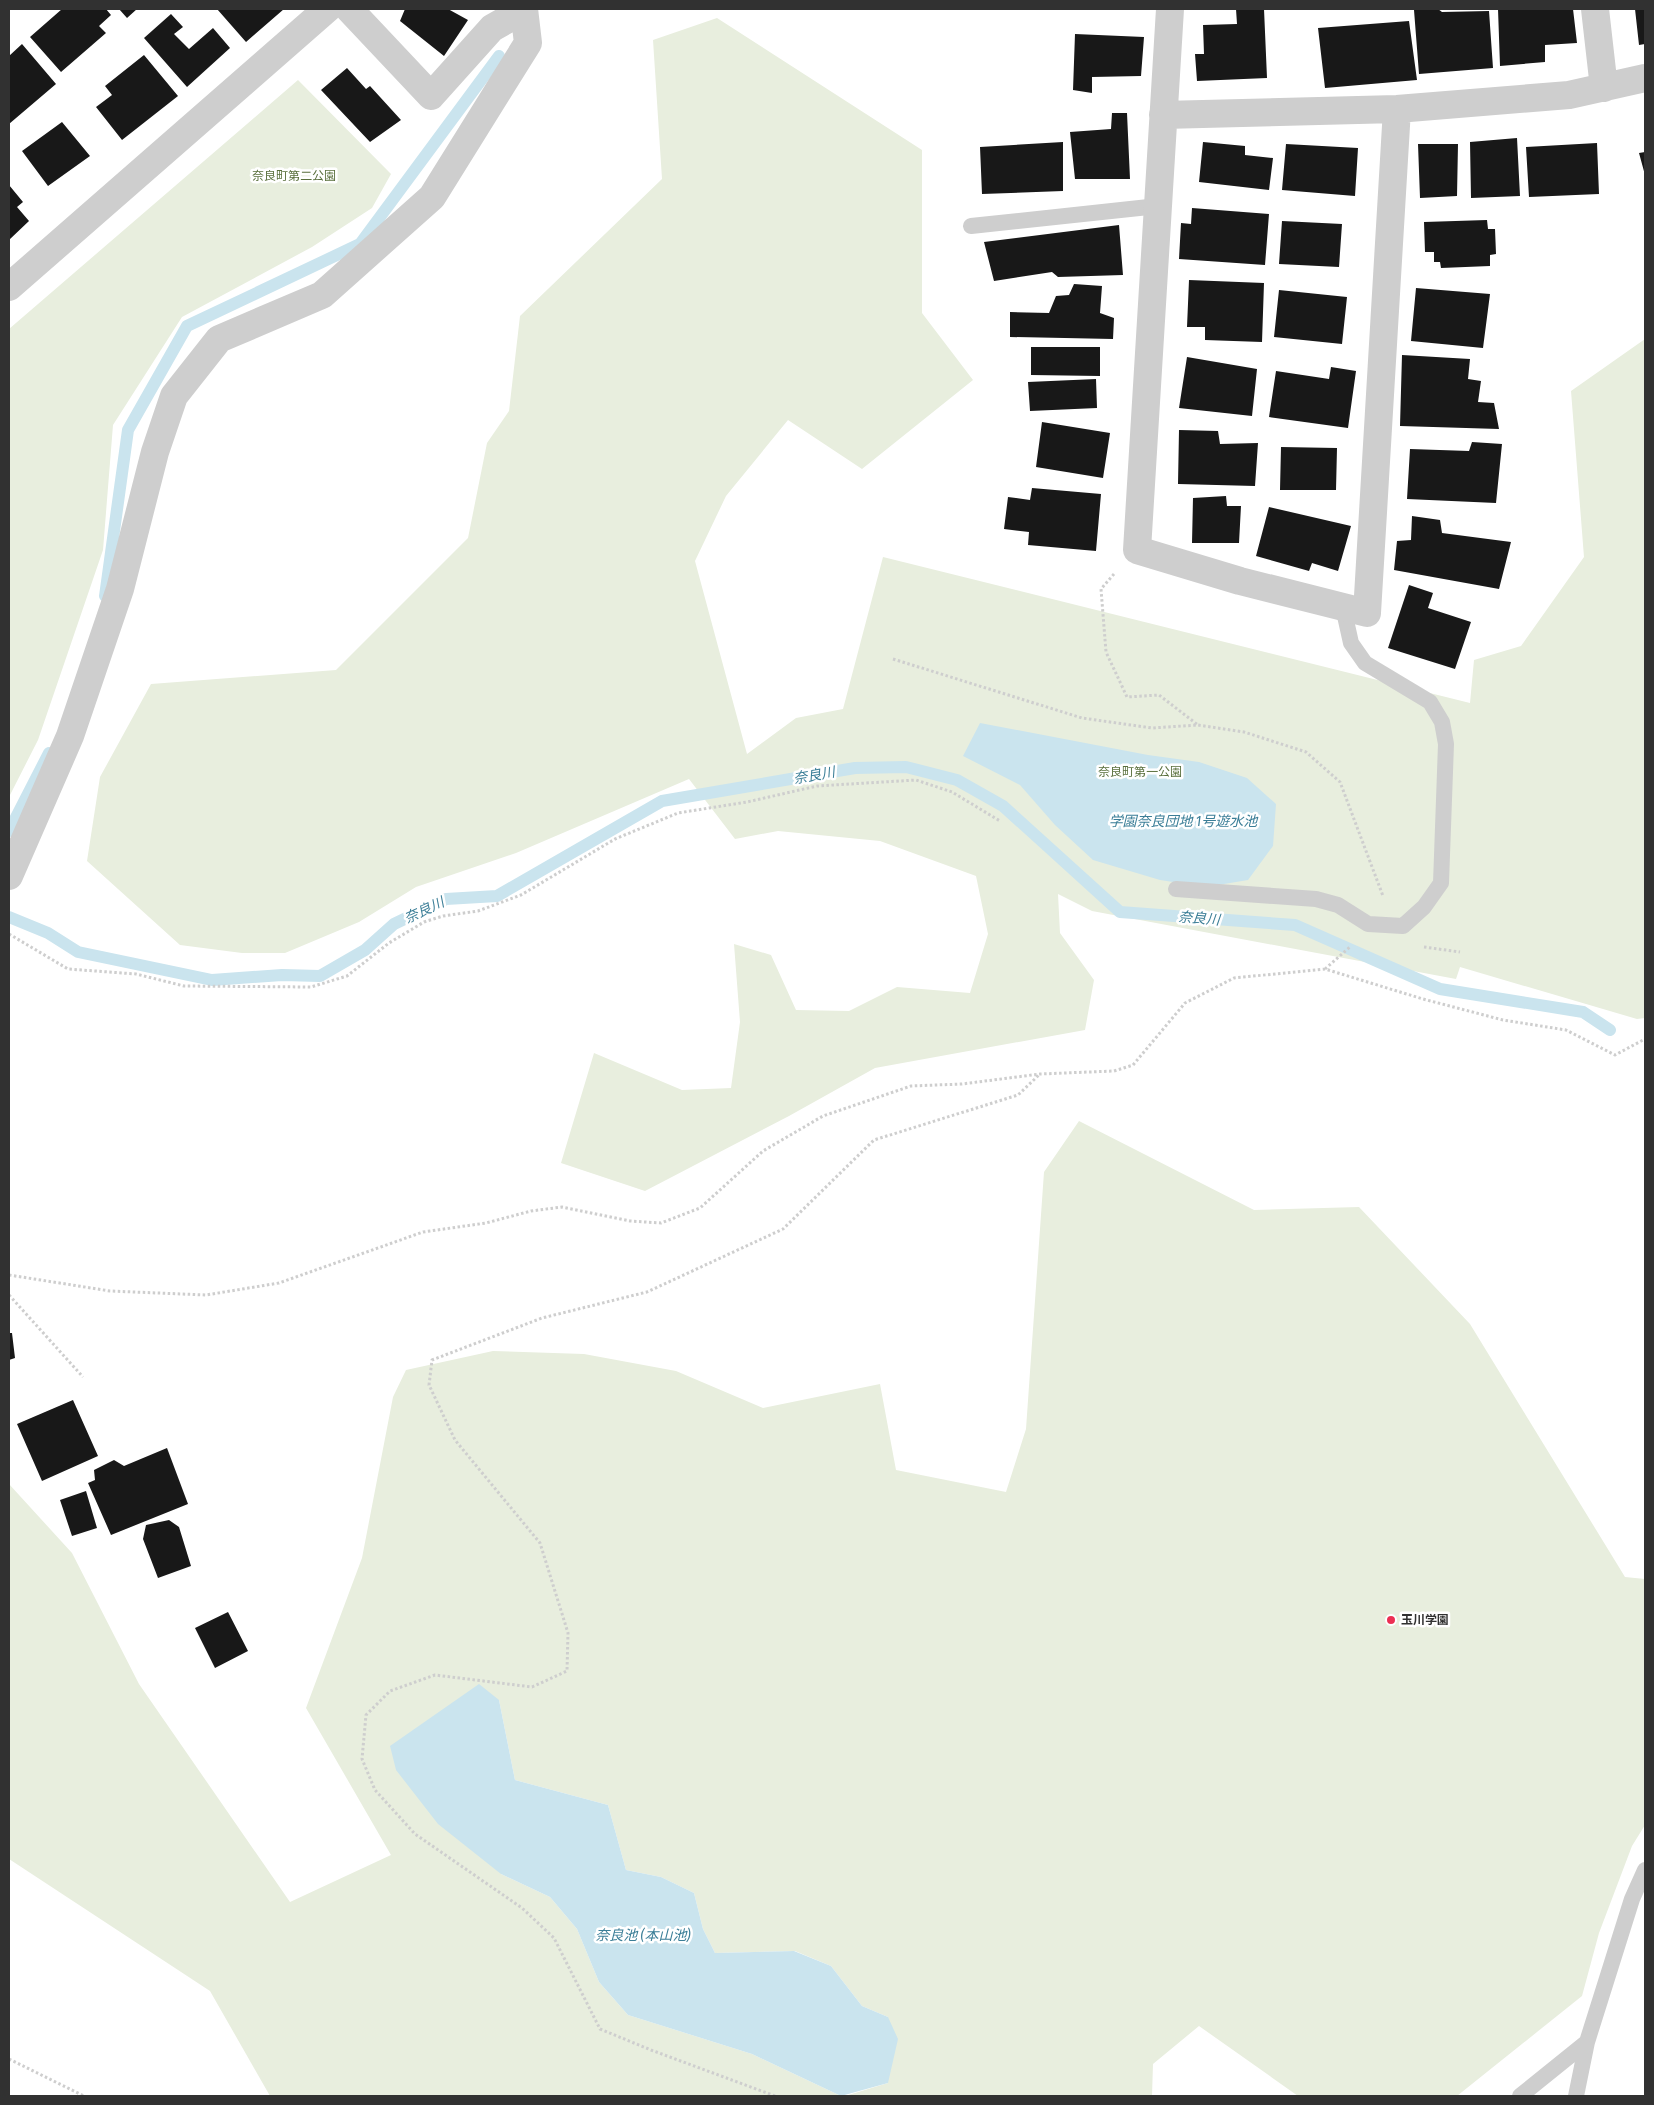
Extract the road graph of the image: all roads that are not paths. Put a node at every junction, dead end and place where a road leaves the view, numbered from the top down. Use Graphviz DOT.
graph roads {
  1 [pos="327,9"];
  2 [pos="349,9"];
  3 [pos="524,9"];
  4 [pos="1170,9"];
  5 [pos="1595,9"];
  6 [pos="1645,78"];
  7 [pos="1604,88"];
  8 [pos="1397,109"];
  9 [pos="1163,115"];
  10 [pos="1158,206"];
  11 [pos="971,226"];
  12 [pos="9,287"];
  13 [pos="1343,607"];
  14 [pos="9,876"];
  15 [pos="1176,889"];
  16 [pos="1645,1870"];
  17 [pos="1587,2042"];
  18 [pos="1520,2096"];
  19 [pos="1576,2096"];
  1 -- 12 [label="street"];
  2 -- 3 [label="street"];
  3 -- 14 [label="street"];
  4 -- 9 [label="street"];
  5 -- 7 [label="street"];
  6 -- 7 [label="street"];
  7 -- 8 [label="street"];
  8 -- 9 [label="street"];
  8 -- 13 [label="street"];
  9 -- 10 [label="street"];
  10 -- 11 [label="lane"];
  10 -- 13 [label="street"];
  13 -- 15 [label="lane"];
  16 -- 17 [label="lane"];
  17 -- 18 [label="lane"];
  17 -- 19 [label="lane"];
}
